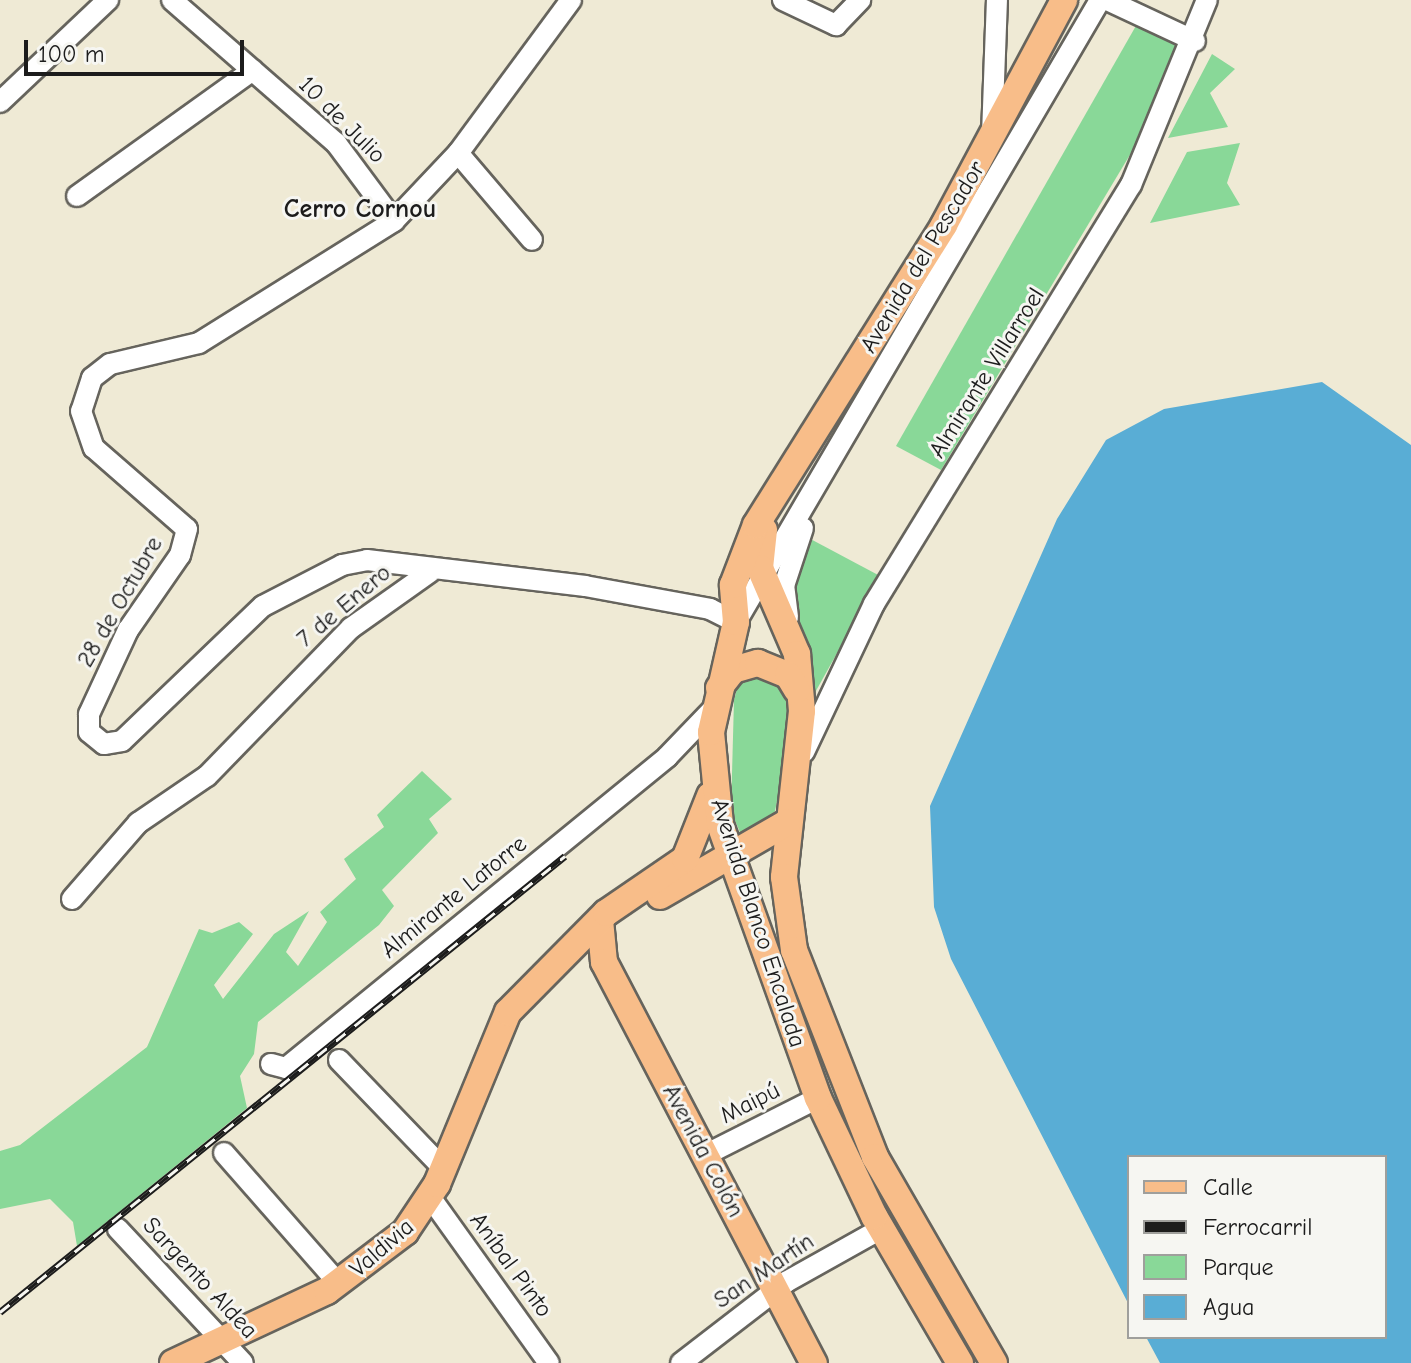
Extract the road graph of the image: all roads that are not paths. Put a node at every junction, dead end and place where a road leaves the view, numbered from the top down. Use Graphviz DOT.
graph roads {
  1 [pos="108,0"];
  2 [pos="172,0"];
  3 [pos="783,0"];
  4 [pos="860,0"];
  5 [pos="997,0"];
  6 [pos="1064,0"];
  7 [pos="1100,0"];
  8 [pos="1107,0"];
  9 [pos="1207,0"];
  10 [pos="566,1"];
  11 [pos="1195,41"];
  12 [pos="253,70"];
  13 [pos="0,102"];
  14 [pos="992,139"];
  15 [pos="458,153"];
  16 [pos="77,196"];
  17 [pos="394,221"];
  18 [pos="532,240"];
  19 [pos="818,491"];
  20 [pos="770,507"];
  21 [pos="430,572"];
  22 [pos="764,578"];
  23 [pos="736,622"];
  24 [pos="797,654"];
  25 [pos="797,690"];
  26 [pos="714,701"];
  27 [pos="710,744"];
  28 [pos="667,757"];
  29 [pos="799,767"];
  30 [pos="712,783"];
  31 [pos="788,822"];
  32 [pos="730,856"];
  33 [pos="72,899"];
  34 [pos="600,928"];
  35 [pos="339,1060"];
  36 [pos="271,1064"];
  37 [pos="818,1098"];
  38 [pos="224,1153"];
  39 [pos="705,1155"];
  40 [pos="443,1168"];
  41 [pos="430,1197"];
  42 [pos="118,1229"];
  43 [pos="881,1229"];
  44 [pos="916,1232"];
  45 [pos="339,1284"];
  46 [pos="775,1289"];
  47 [pos="222,1341"];
  48 [pos="173,1363"];
  49 [pos="243,1363"];
  50 [pos="549,1363"];
  51 [pos="681,1363"];
  52 [pos="814,1363"];
  53 [pos="960,1363"];
  54 [pos="994,1363"];
  1 -- 13 [label="street"];
  2 -- 12 [label="street, 10 de Julio"];
  3 -- 4 [label="street"];
  5 -- 14 [label="street"];
  6 -- 14 [label="main road, Avenida del Pescador"];
  7 -- 19 [label="street"];
  8 -- 11 [label="street"];
  9 -- 11 [label="street, Almirante Villarroel"];
  10 -- 15 [label="street, 28 de Octubre"];
  11 -- 29 [label="street, Almirante Villarroel"];
  12 -- 16 [label="street"];
  12 -- 17 [label="street, 10 de Julio"];
  14 -- 20 [label="main road, Avenida del Pescador"];
  15 -- 17 [label="street, 28 de Octubre"];
  15 -- 18 [label="street"];
  17 -- 21 [label="street, 28 de Octubre"];
  19 -- 22 [label="street"];
  19 -- 24 [label="street"];
  20 -- 22 [label="main road"];
  20 -- 23 [label="main road"];
  21 -- 23 [label="street, 7 de Enero"];
  21 -- 33 [label="street, 7 de Enero"];
  22 -- 23 [label="street, Avenida Blanco Encalada"];
  22 -- 24 [label="main road, Avenida Blanco Encalada"];
  23 -- 26 [label="main road, Avenida Blanco Encalada"];
  24 -- 25 [label="main road, Avenida Blanco Encalada"];
  25 -- 26 [label="main road"];
  25 -- 29 [label="main road, Avenida Blanco Encalada"];
  26 -- 27 [label="main road, Avenida Blanco Encalada"];
  26 -- 28 [label="street, Almirante Latorre"];
  27 -- 28 [label="street, Almirante Latorre"];
  27 -- 30 [label="main road, Avenida Blanco Encalada"];
  28 -- 36 [label="street, Almirante Latorre"];
  29 -- 31 [label="main road, Avenida Blanco Encalada"];
  30 -- 32 [label="main road, Avenida Blanco Encalada"];
  30 -- 34 [label="main road, Valdivia"];
  31 -- 32 [label="main road, Valdivia"];
  31 -- 44 [label="main road, Avenida Blanco Encalada"];
  32 -- 34 [label="main road, Valdivia"];
  32 -- 37 [label="main road, Avenida Blanco Encalada"];
  34 -- 39 [label="main road, Avenida Colón"];
  34 -- 40 [label="main road, Valdivia"];
  35 -- 40 [label="street"];
  37 -- 39 [label="street, Maipú"];
  37 -- 43 [label="main road, Avenida Blanco Encalada"];
  38 -- 45 [label="street"];
  39 -- 46 [label="main road, Avenida Colón"];
  40 -- 41 [label="main road, Valdivia"];
  41 -- 45 [label="main road, Valdivia"];
  41 -- 50 [label="street, Aníbal Pinto"];
  42 -- 47 [label="street, Sargento Aldea"];
  43 -- 44 [label="main road"];
  43 -- 46 [label="street, San Martín"];
  43 -- 53 [label="main road, Avenida Blanco Encalada"];
  44 -- 54 [label="main road, Avenida Blanco Encalada"];
  45 -- 47 [label="main road, Valdivia"];
  46 -- 51 [label="street, San Martín"];
  46 -- 52 [label="main road, Avenida Colón"];
  47 -- 48 [label="main road, Valdivia"];
  47 -- 49 [label="street, Sargento Aldea"];
}
